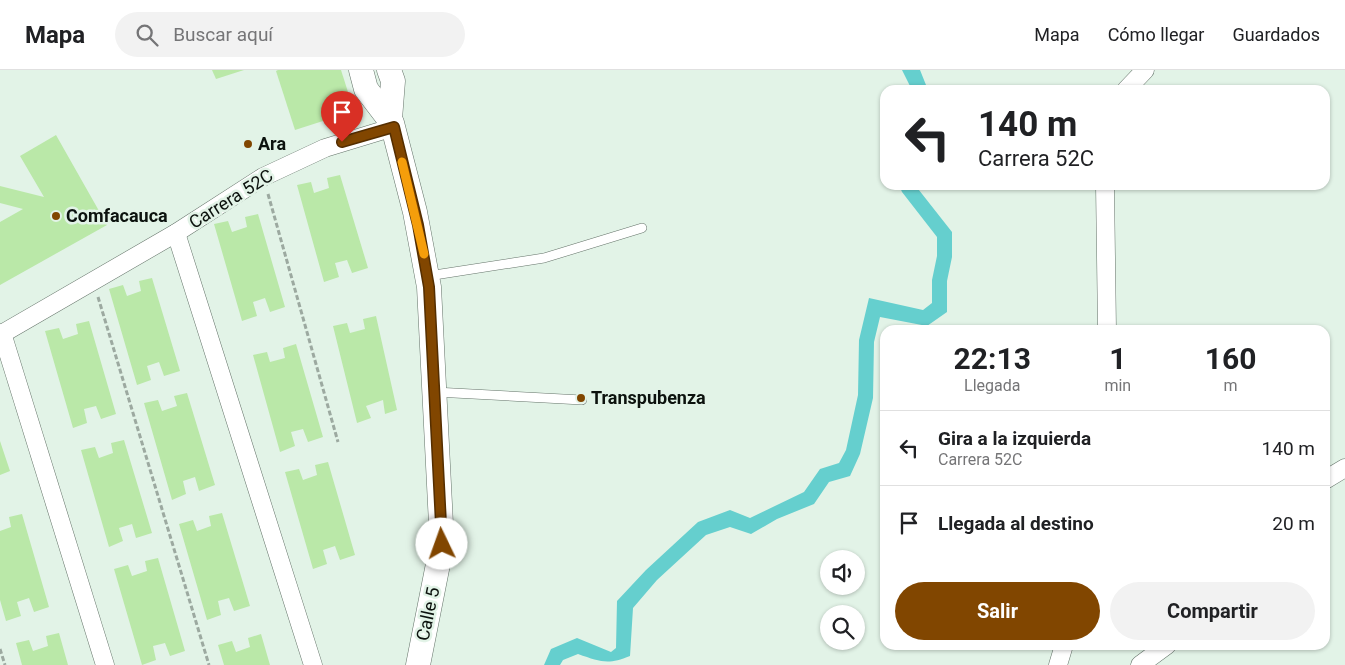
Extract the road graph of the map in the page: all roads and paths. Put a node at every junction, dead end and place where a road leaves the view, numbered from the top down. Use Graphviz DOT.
graph roads {
  1 [pos="361,70"];
  2 [pos="389,70"];
  3 [pos="1145,70"];
  4 [pos="1131,85"];
  5 [pos="392,123"];
  6 [pos="264,177"];
  7 [pos="1105,190"];
  8 [pos="642,228"];
  9 [pos="176,233"];
  10 [pos="427,276"];
  11 [pos="93,282"];
  12 [pos="1107,325"];
  13 [pos="1,334"];
  14 [pos="435,392"];
  15 [pos="582,400"];
  16 [pos="338,442"];
  17 [pos="1345,468"];
  18 [pos="1330,477"];
  19 [pos="0,649"];
  20 [pos="1062,650"];
  21 [pos="1160,650"];
  22 [pos="5,665"];
  23 [pos="105,665"];
  24 [pos="209,665"];
  25 [pos="313,665"];
  26 [pos="418,665"];
  27 [pos="1058,665"];
  28 [pos="1140,665"];
  1 -- 5 [label="main road, Calle 5"];
  2 -- 5 [label="main road, Calle 5"];
  3 -- 4 [label="street"];
  5 -- 6 [label="street, Carrera 52C"];
  5 -- 10 [label="main road, Calle 5"];
  6 -- 9 [label="street, Carrera 52C"];
  6 -- 16 [label="path"];
  7 -- 12 [label="street"];
  8 -- 10 [label="lane"];
  9 -- 11 [label="street, Carrera 52C"];
  9 -- 25 [label="street"];
  10 -- 14 [label="main road, Calle 5"];
  11 -- 13 [label="street, Carrera 52C"];
  11 -- 24 [label="path"];
  13 -- 23 [label="street"];
  14 -- 15 [label="lane"];
  14 -- 26 [label="main road, Calle 5"];
  17 -- 18 [label="street"];
  19 -- 22 [label="path"];
  20 -- 27 [label="street"];
  21 -- 28 [label="street"];
}
